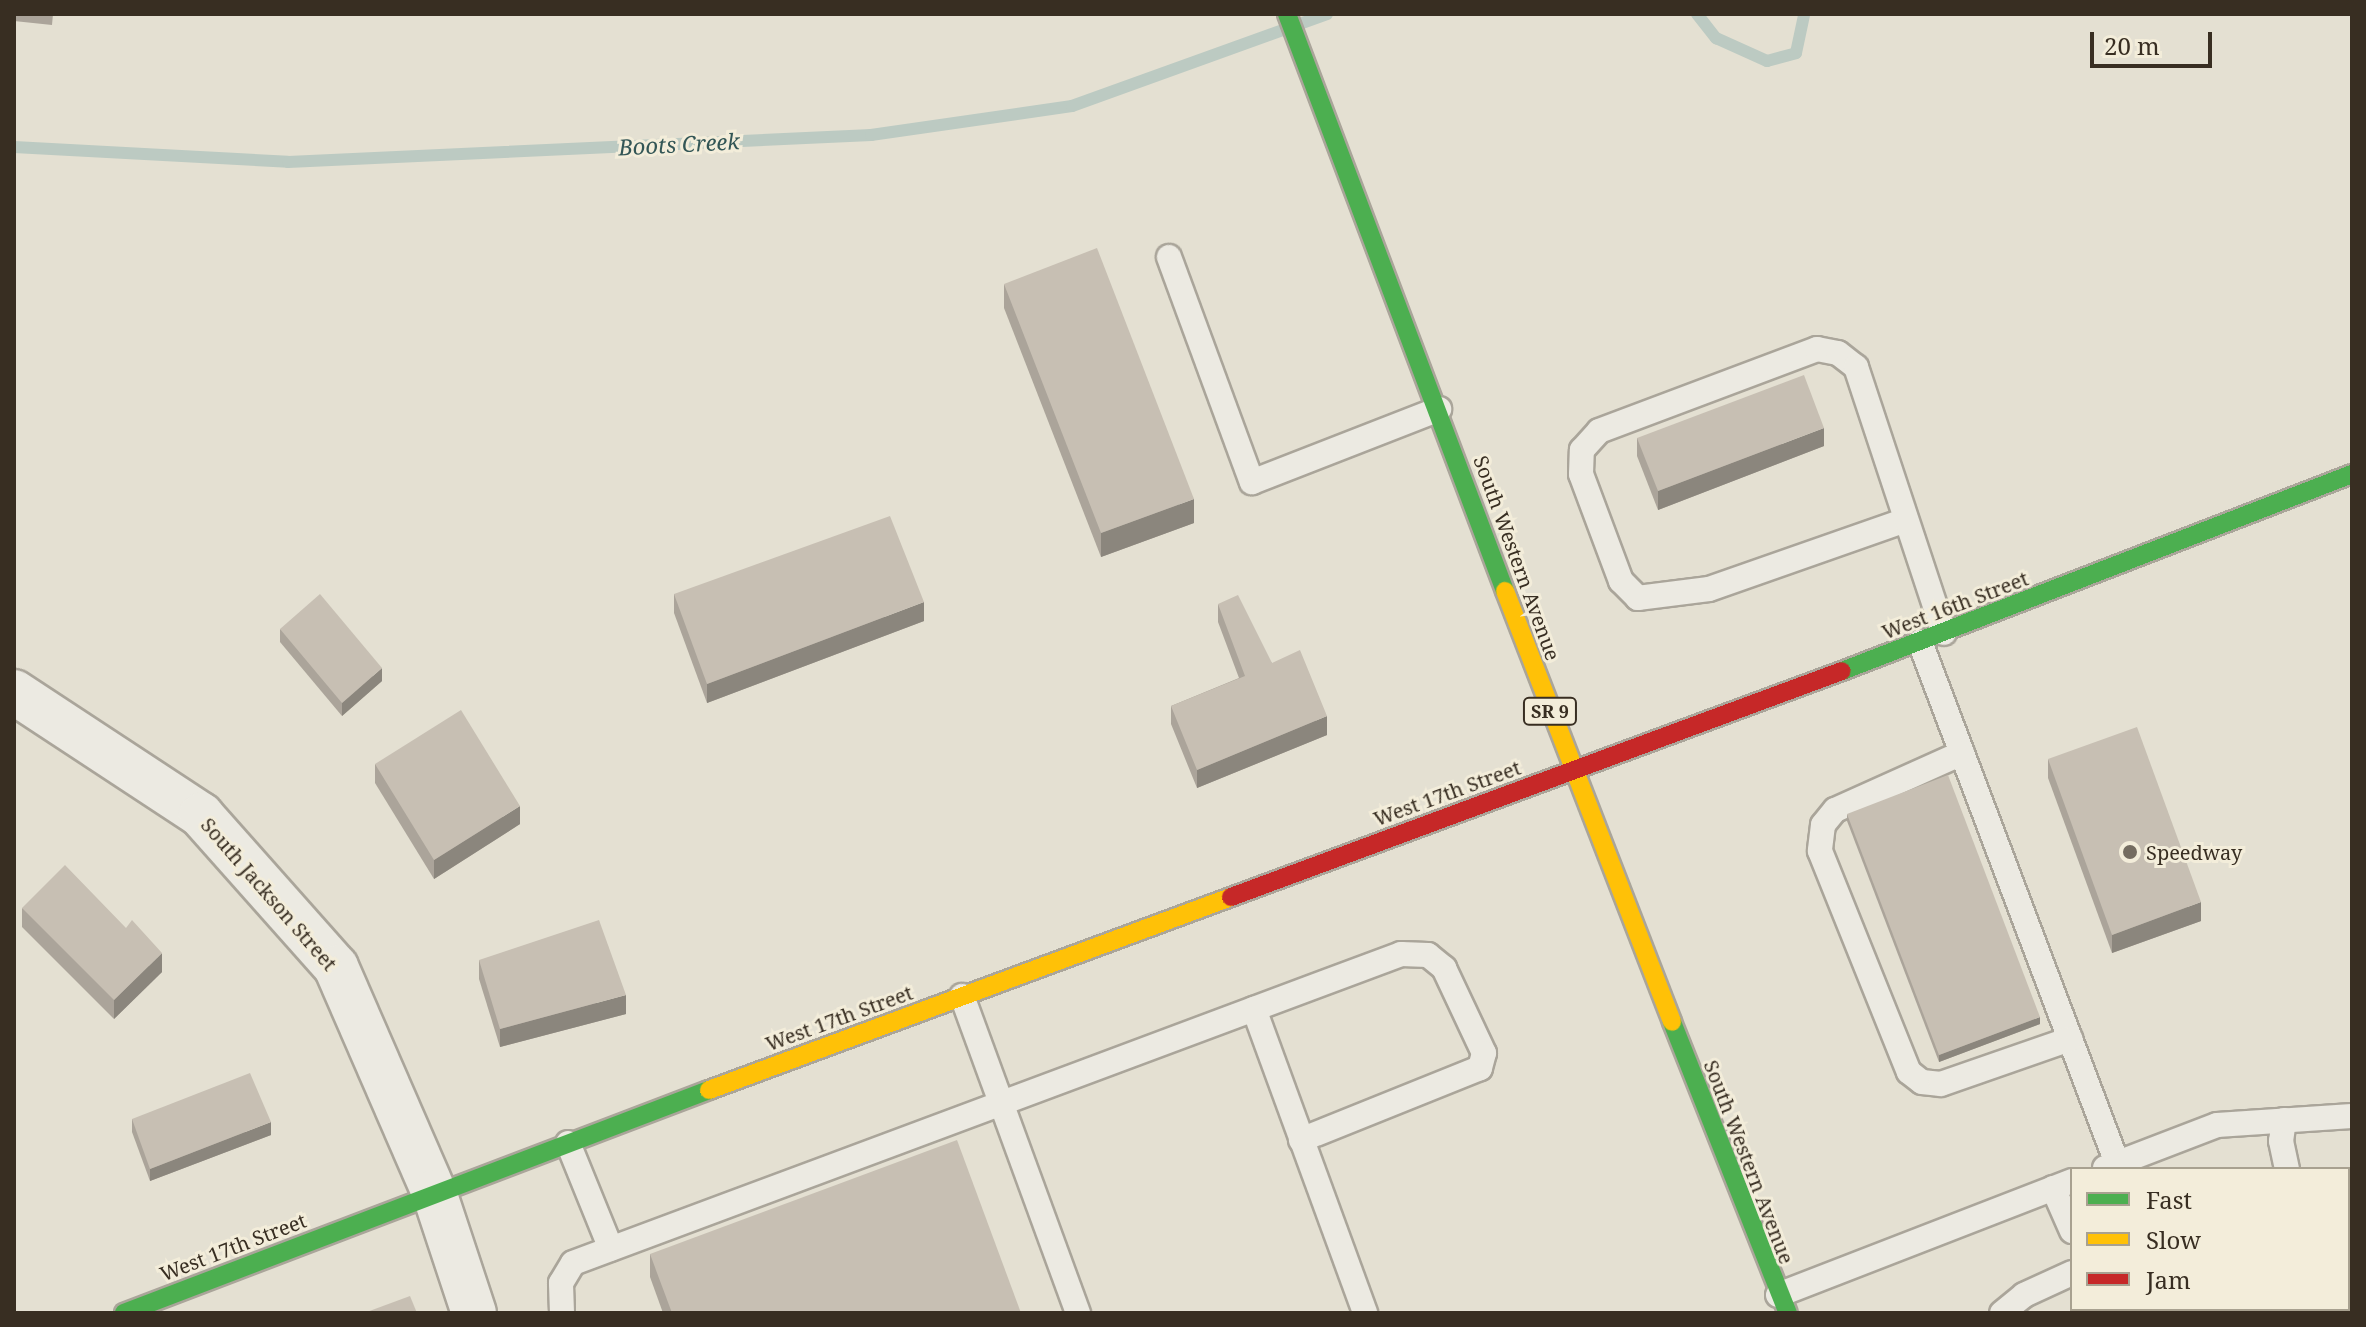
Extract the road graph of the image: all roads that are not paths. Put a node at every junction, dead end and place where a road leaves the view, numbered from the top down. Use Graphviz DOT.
graph roads {
  1 [pos="1287,14"];
  2 [pos="1169,257"];
  3 [pos="1439,409"];
  4 [pos="2352,474"];
  5 [pos="1906,520"];
  6 [pos="1944,633"];
  7 [pos="1920,642"];
  8 [pos="14,692"];
  9 [pos="1962,753"];
  10 [pos="1572,770"];
  11 [pos="962,996"];
  12 [pos="1254,1009"];
  13 [pos="2070,1039"];
  14 [pos="1001,1104"];
  15 [pos="2352,1116"];
  16 [pos="2284,1120"];
  17 [pos="1301,1140"];
  18 [pos="568,1143"];
  19 [pos="2110,1166"];
  20 [pos="2287,1167"];
  21 [pos="2062,1185"];
  22 [pos="434,1192"];
  23 [pos="2070,1222"];
  24 [pos="611,1249"];
  25 [pos="2070,1274"];
  26 [pos="1783,1304"];
  27 [pos="124,1313"];
  28 [pos="474,1313"];
  29 [pos="562,1313"];
  30 [pos="1078,1313"];
  31 [pos="1365,1313"];
  32 [pos="2002,1313"];
  1 -- 3 [label="main road, South Western Avenue / SR 9"];
  2 -- 3 [label="lane"];
  3 -- 10 [label="main road, South Western Avenue / SR 9"];
  4 -- 6 [label="main road, West 16th Street"];
  5 -- 5 [label="lane"];
  5 -- 6 [label="lane"];
  6 -- 7 [label="main road, West 16th Street"];
  7 -- 9 [label="lane"];
  7 -- 10 [label="main road, West 16th Street"];
  8 -- 22 [label="street, South Jackson Street"];
  9 -- 13 [label="lane"];
  9 -- 13 [label="lane"];
  10 -- 11 [label="main road, West 17th Street"];
  10 -- 26 [label="main road, South Western Avenue / SR 9"];
  11 -- 14 [label="lane"];
  11 -- 18 [label="main road, West 17th Street"];
  12 -- 14 [label="lane"];
  12 -- 17 [label="lane"];
  12 -- 17 [label="lane"];
  13 -- 19 [label="lane"];
  14 -- 24 [label="lane"];
  14 -- 30 [label="lane"];
  15 -- 16 [label="lane"];
  16 -- 19 [label="lane"];
  16 -- 20 [label="lane"];
  17 -- 31 [label="lane"];
  18 -- 22 [label="main road, West 17th Street"];
  18 -- 24 [label="lane"];
  21 -- 23 [label="lane"];
  21 -- 26 [label="lane"];
  22 -- 27 [label="main road, West 17th Street"];
  22 -- 28 [label="street, South Jackson Street"];
  24 -- 29 [label="lane"];
  25 -- 32 [label="lane"];
}
